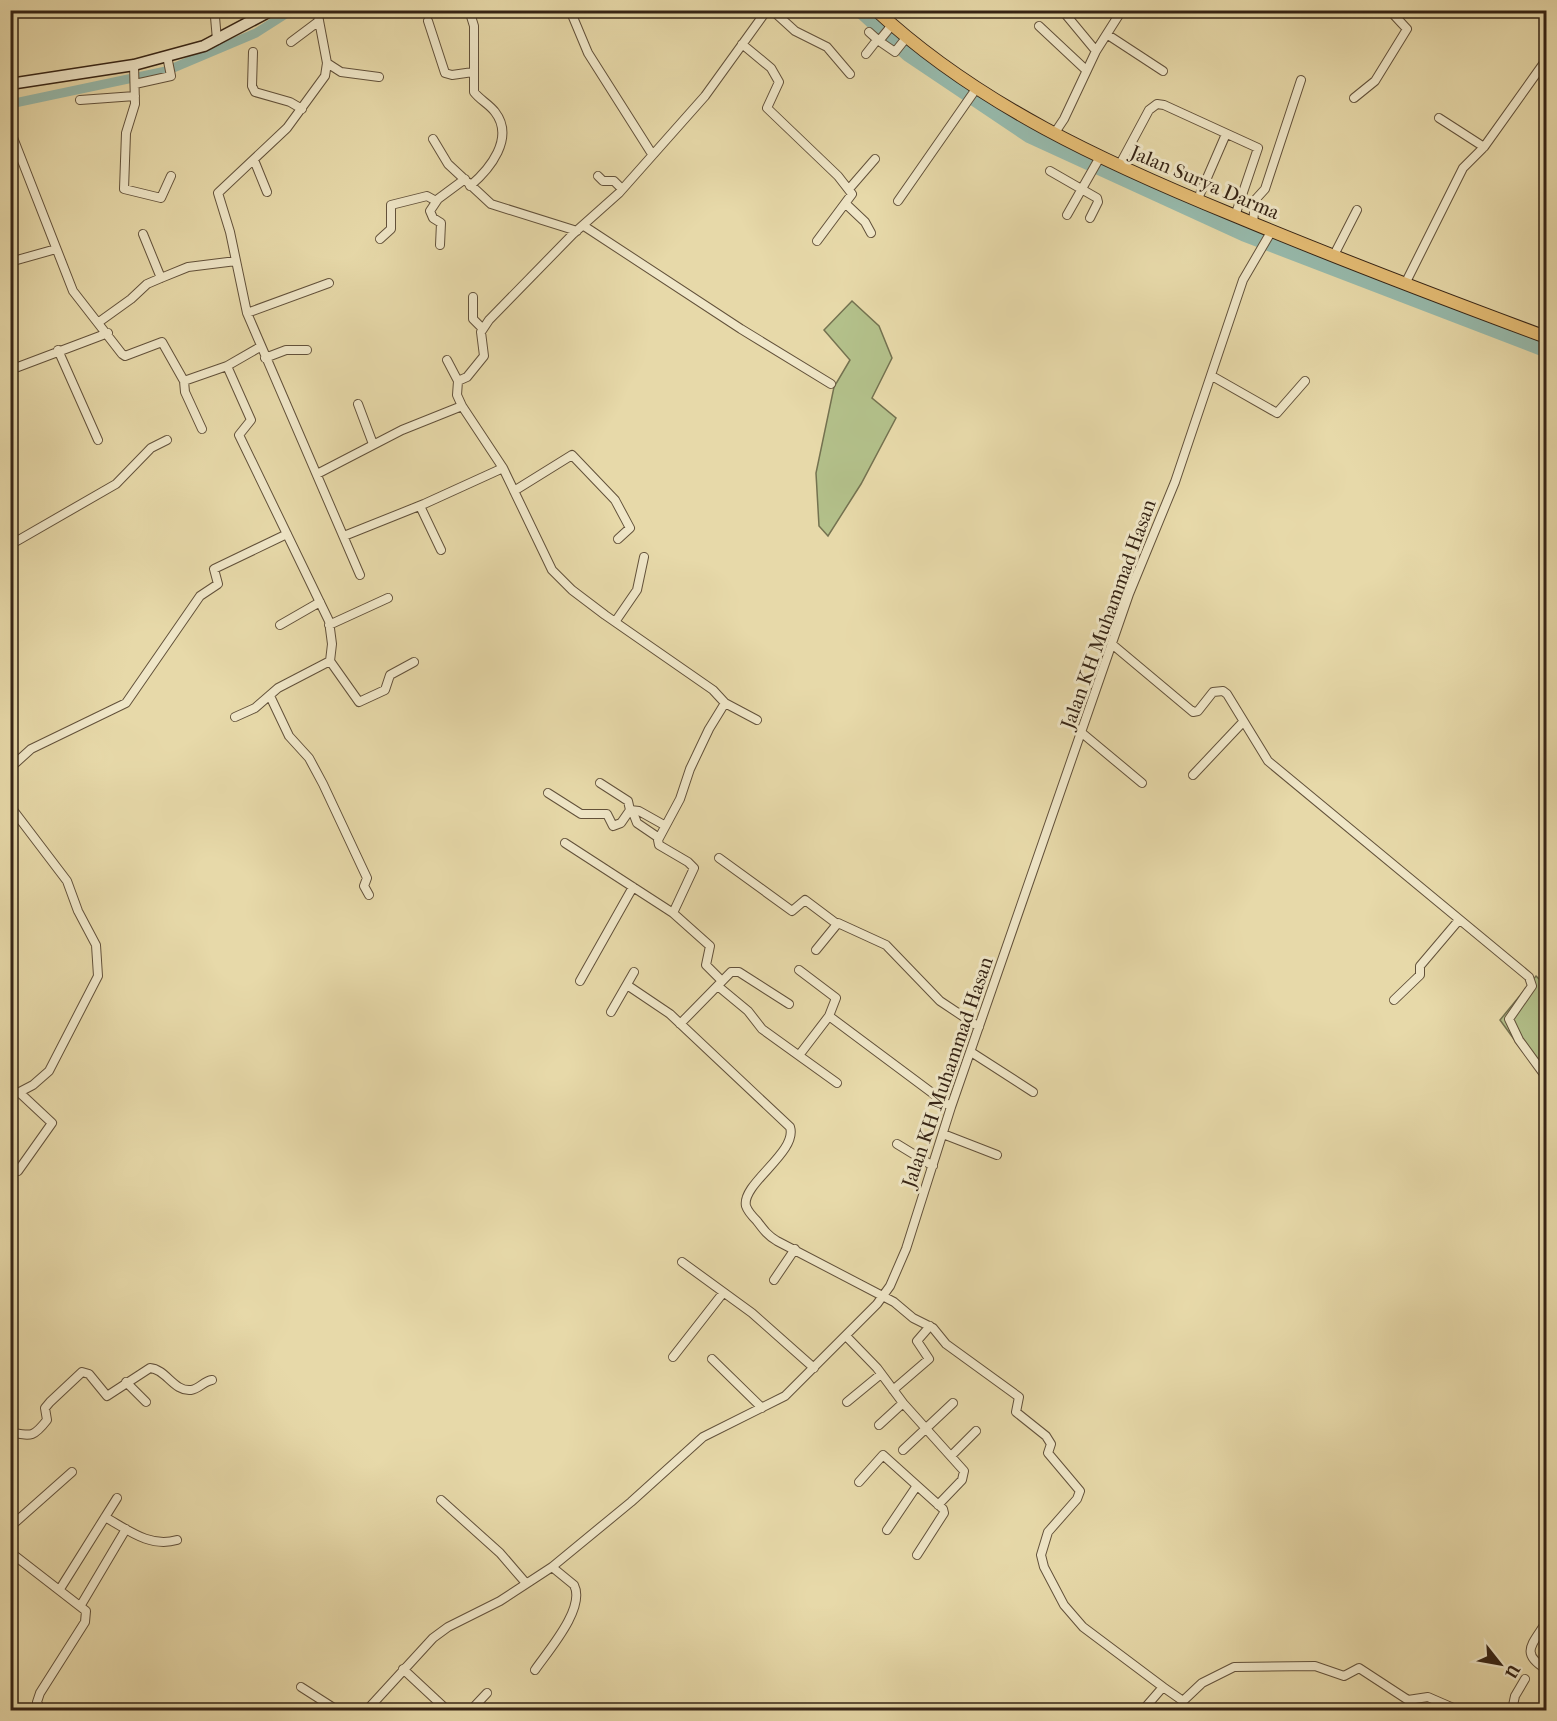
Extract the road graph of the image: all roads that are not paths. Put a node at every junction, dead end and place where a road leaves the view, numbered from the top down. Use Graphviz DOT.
graph roads {
  1 [pos="272,10"];
  2 [pos="469,10"];
  3 [pos="570,10"];
  4 [pos="770,10"];
  5 [pos="876,10"];
  6 [pos="1062,10"];
  7 [pos="1122,10"];
  8 [pos="1394,10"];
  9 [pos="1546,10"];
  10 [pos="318,15"];
  11 [pos="1546,15"];
  12 [pos="214,17"];
  13 [pos="428,21"];
  14 [pos="1039,26"];
  15 [pos="890,28"];
  16 [pos="869,32"];
  17 [pos="1108,35"];
  18 [pos="217,40"];
  19 [pos="879,40"];
  20 [pos="905,40"];
  21 [pos="291,42"];
  22 [pos="742,44"];
  23 [pos="1096,51"];
  24 [pos="253,52"];
  25 [pos="866,54"];
  26 [pos="168,59"];
  27 [pos="1546,60"];
  28 [pos="327,63"];
  29 [pos="134,68"];
  30 [pos="1086,70"];
  31 [pos="1163,71"];
  32 [pos="473,72"];
  33 [pos="850,74"];
  34 [pos="379,77"];
  35 [pos="1301,80"];
  36 [pos="10,84"];
  37 [pos="135,84"];
  38 [pos="975,91"];
  39 [pos="135,96"];
  40 [pos="1354,98"];
  41 [pos="80,100"];
  42 [pos="302,109"];
  43 [pos="1439,118"];
  44 [pos="10,130"];
  45 [pos="1054,134"];
  46 [pos="1226,134"];
  47 [pos="433,139"];
  48 [pos="1484,147"];
  49 [pos="652,154"];
  50 [pos="874,159"];
  51 [pos="254,160"];
  52 [pos="1098,161"];
  53 [pos="1119,166"];
  54 [pos="1050,171"];
  55 [pos="171,176"];
  56 [pos="598,176"];
  57 [pos="468,183"];
  58 [pos="622,189"];
  59 [pos="849,189"];
  60 [pos="1081,189"];
  61 [pos="267,192"];
  62 [pos="436,201"];
  63 [pos="898,201"];
  64 [pos="1197,201"];
  65 [pos="846,204"];
  66 [pos="1357,210"];
  67 [pos="1067,215"];
  68 [pos="1235,216"];
  69 [pos="1090,218"];
  70 [pos="1253,224"];
  71 [pos="580,229"];
  72 [pos="871,233"];
  73 [pos="143,234"];
  74 [pos="1270,235"];
  75 [pos="380,238"];
  76 [pos="817,241"];
  77 [pos="440,245"];
  78 [pos="56,249"];
  79 [pos="1334,255"];
  80 [pos="236,261"];
  81 [pos="10,262"];
  82 [pos="161,278"];
  83 [pos="1406,282"];
  84 [pos="329,283"];
  85 [pos="473,297"];
  86 [pos="247,313"];
  87 [pos="99,322"];
  88 [pos="482,328"];
  89 [pos="108,333"];
  90 [pos="1546,337"];
  91 [pos="260,347"];
  92 [pos="58,350"];
  93 [pos="307,350"];
  94 [pos="265,358"];
  95 [pos="447,360"];
  96 [pos="227,366"];
  97 [pos="10,370"];
  98 [pos="1212,376"];
  99 [pos="184,381"];
  100 [pos="458,381"];
  101 [pos="1305,381"];
  102 [pos="831,384"];
  103 [pos="358,404"];
  104 [pos="462,406"];
  105 [pos="202,429"];
  106 [pos="98,440"];
  107 [pos="166,440"];
  108 [pos="373,444"];
  109 [pos="503,468"];
  110 [pos="317,474"];
  111 [pos="514,491"];
  112 [pos="420,506"];
  113 [pos="287,534"];
  114 [pos="344,536"];
  115 [pos="618,539"];
  116 [pos="10,545"];
  117 [pos="441,550"];
  118 [pos="644,557"];
  119 [pos="360,575"];
  120 [pos="388,598"];
  121 [pos="320,602"];
  122 [pos="615,622"];
  123 [pos="280,625"];
  124 [pos="329,625"];
  125 [pos="1113,645"];
  126 [pos="330,661"];
  127 [pos="414,662"];
  128 [pos="270,696"];
  129 [pos="725,703"];
  130 [pos="235,717"];
  131 [pos="758,720"];
  132 [pos="1243,722"];
  133 [pos="1082,733"];
  134 [pos="10,768"];
  135 [pos="1193,775"];
  136 [pos="600,783"];
  137 [pos="1142,783"];
  138 [pos="548,793"];
  139 [pos="10,806"];
  140 [pos="631,810"];
  141 [pos="664,825"];
  142 [pos="659,838"];
  143 [pos="565,843"];
  144 [pos="719,858"];
  145 [pos="633,887"];
  146 [pos="369,895"];
  147 [pos="673,913"];
  148 [pos="1459,920"];
  149 [pos="837,924"];
  150 [pos="816,950"];
  151 [pos="799,970"];
  152 [pos="634,972"];
  153 [pos="580,981"];
  154 [pos="720,984"];
  155 [pos="627,985"];
  156 [pos="1394,1000"];
  157 [pos="789,1004"];
  158 [pos="611,1012"];
  159 [pos="829,1016"];
  160 [pos="680,1024"];
  161 [pos="979,1028"];
  162 [pos="972,1052"];
  163 [pos="800,1054"];
  164 [pos="1546,1077"];
  165 [pos="837,1083"];
  166 [pos="1034,1092"];
  167 [pos="21,1094"];
  168 [pos="10,1097"];
  169 [pos="951,1107"];
  170 [pos="943,1134"];
  171 [pos="897,1144"];
  172 [pos="997,1155"];
  173 [pos="933,1166"];
  174 [pos="18,1171"];
  175 [pos="795,1249"];
  176 [pos="682,1262"];
  177 [pos="774,1280"];
  178 [pos="723,1293"];
  179 [pos="883,1297"];
  180 [pos="930,1326"];
  181 [pos="846,1336"];
  182 [pos="673,1357"];
  183 [pos="712,1359"];
  184 [pos="814,1368"];
  185 [pos="881,1374"];
  186 [pos="212,1380"];
  187 [pos="126,1382"];
  188 [pos="893,1390"];
  189 [pos="146,1402"];
  190 [pos="847,1402"];
  191 [pos="903,1403"];
  192 [pos="953,1403"];
  193 [pos="762,1408"];
  194 [pos="879,1425"];
  195 [pos="925,1427"];
  196 [pos="976,1431"];
  197 [pos="10,1432"];
  198 [pos="903,1450"];
  199 [pos="951,1456"];
  200 [pos="72,1472"];
  201 [pos="859,1482"];
  202 [pos="916,1487"];
  203 [pos="117,1498"];
  204 [pos="441,1500"];
  205 [pos="938,1505"];
  206 [pos="105,1517"];
  207 [pos="10,1527"];
  208 [pos="126,1529"];
  209 [pos="887,1530"];
  210 [pos="177,1540"];
  211 [pos="10,1552"];
  212 [pos="917,1555"];
  213 [pos="552,1567"];
  214 [pos="525,1582"];
  215 [pos="60,1589"];
  216 [pos="81,1605"];
  217 [pos="1546,1622"];
  218 [pos="403,1669"];
  219 [pos="1546,1669"];
  220 [pos="535,1670"];
  221 [pos="1525,1679"];
  222 [pos="301,1687"];
  223 [pos="1164,1687"];
  224 [pos="487,1693"];
  225 [pos="39,1710"];
  226 [pos="337,1710"];
  227 [pos="367,1710"];
  228 [pos="447,1710"];
  229 [pos="471,1710"];
  230 [pos="1143,1710"];
  231 [pos="1458,1710"];
  232 [pos="1512,1710"];
  1 -- 18 [label="main road"];
  2 -- 32 [label="street"];
  3 -- 49 [label="street"];
  4 -- 22 [label="street"];
  4 -- 33 [label="street"];
  5 -- 15 [label="main road, Jalan Surya Darma"];
  6 -- 23 [label="street"];
  7 -- 17 [label="street"];
  8 -- 40 [label="street"];
  9 -- 11 [label="street"];
  10 -- 21 [label="street"];
  10 -- 28 [label="street"];
  12 -- 18 [label="street"];
  13 -- 32 [label="street"];
  14 -- 30 [label="street"];
  15 -- 19 [label="street"];
  15 -- 20 [label="main road, Jalan Surya Darma"];
  16 -- 19 [label="street"];
  17 -- 23 [label="street"];
  17 -- 31 [label="street"];
  18 -- 26 [label="main road"];
  19 -- 20 [label="street"];
  19 -- 25 [label="street"];
  20 -- 38 [label="main road, Jalan Surya Darma"];
  22 -- 49 [label="street"];
  22 -- 59 [label="street"];
  23 -- 30 [label="street"];
  24 -- 42 [label="street"];
  26 -- 29 [label="main road"];
  26 -- 37 [label="street"];
  27 -- 48 [label="street"];
  28 -- 34 [label="street"];
  28 -- 42 [label="street"];
  29 -- 36 [label="main road"];
  29 -- 37 [label="street"];
  30 -- 45 [label="street"];
  32 -- 57 [label="street"];
  35 -- 70 [label="street"];
  37 -- 39 [label="street"];
  38 -- 45 [label="main road, Jalan Surya Darma"];
  38 -- 63 [label="street"];
  39 -- 41 [label="street"];
  39 -- 55 [label="street"];
  42 -- 51 [label="street"];
  43 -- 48 [label="street"];
  44 -- 78 [label="street"];
  45 -- 52 [label="main road, Jalan Surya Darma"];
  46 -- 53 [label="street"];
  46 -- 64 [label="street"];
  46 -- 68 [label="street"];
  47 -- 57 [label="street"];
  48 -- 83 [label="street"];
  49 -- 58 [label="street"];
  50 -- 59 [label="street"];
  51 -- 61 [label="street"];
  51 -- 80 [label="street"];
  52 -- 53 [label="main road, Jalan Surya Darma"];
  52 -- 60 [label="street"];
  53 -- 64 [label="main road, Jalan Surya Darma"];
  54 -- 60 [label="street"];
  56 -- 58 [label="street"];
  57 -- 62 [label="street"];
  57 -- 71 [label="street"];
  58 -- 71 [label="street"];
  59 -- 65 [label="street"];
  60 -- 67 [label="street"];
  60 -- 69 [label="street"];
  62 -- 75 [label="street"];
  62 -- 77 [label="street"];
  64 -- 68 [label="main road, Jalan Surya Darma"];
  65 -- 72 [label="street"];
  65 -- 76 [label="street"];
  66 -- 79 [label="street"];
  68 -- 70 [label="main road, Jalan Surya Darma"];
  70 -- 74 [label="main road, Jalan Surya Darma"];
  71 -- 88 [label="street"];
  71 -- 102 [label="street"];
  73 -- 82 [label="street"];
  74 -- 79 [label="main road, Jalan Surya Darma"];
  74 -- 98 [label="street, Jalan KH Muhammad Hasan"];
  78 -- 81 [label="street"];
  78 -- 87 [label="street"];
  79 -- 83 [label="main road, Jalan Surya Darma"];
  80 -- 82 [label="street"];
  80 -- 86 [label="street"];
  82 -- 87 [label="street"];
  83 -- 90 [label="main road, Jalan Surya Darma"];
  84 -- 86 [label="street"];
  85 -- 88 [label="street"];
  86 -- 91 [label="street"];
  87 -- 89 [label="street"];
  88 -- 100 [label="street"];
  89 -- 92 [label="street"];
  89 -- 99 [label="street"];
  91 -- 94 [label="street"];
  91 -- 96 [label="street"];
  92 -- 97 [label="street"];
  92 -- 106 [label="street"];
  93 -- 94 [label="street"];
  94 -- 110 [label="street"];
  95 -- 100 [label="street"];
  96 -- 99 [label="street"];
  96 -- 113 [label="street"];
  98 -- 101 [label="street"];
  98 -- 125 [label="street, Jalan KH Muhammad Hasan"];
  99 -- 105 [label="street"];
  100 -- 104 [label="street"];
  103 -- 108 [label="street"];
  104 -- 108 [label="street"];
  104 -- 109 [label="street"];
  107 -- 116 [label="street"];
  108 -- 110 [label="street"];
  109 -- 111 [label="street"];
  109 -- 112 [label="street"];
  110 -- 114 [label="street"];
  111 -- 115 [label="street"];
  111 -- 122 [label="street"];
  112 -- 114 [label="street"];
  112 -- 117 [label="street"];
  113 -- 121 [label="street"];
  113 -- 134 [label="street"];
  114 -- 119 [label="street"];
  118 -- 122 [label="street"];
  120 -- 124 [label="street"];
  121 -- 123 [label="street"];
  121 -- 124 [label="street"];
  122 -- 129 [label="street"];
  124 -- 126 [label="street"];
  125 -- 132 [label="street"];
  125 -- 133 [label="street, Jalan KH Muhammad Hasan"];
  126 -- 127 [label="street"];
  126 -- 128 [label="street"];
  128 -- 130 [label="street"];
  128 -- 146 [label="street"];
  129 -- 131 [label="street"];
  129 -- 141 [label="street"];
  132 -- 135 [label="street"];
  132 -- 148 [label="street"];
  133 -- 137 [label="street"];
  133 -- 161 [label="street, Jalan KH Muhammad Hasan"];
  136 -- 140 [label="street"];
  138 -- 140 [label="street"];
  139 -- 167 [label="street"];
  140 -- 141 [label="street"];
  140 -- 142 [label="street"];
  141 -- 142 [label="street"];
  142 -- 147 [label="street"];
  143 -- 145 [label="street"];
  144 -- 149 [label="street"];
  145 -- 147 [label="street"];
  145 -- 153 [label="street"];
  147 -- 154 [label="street"];
  148 -- 156 [label="street"];
  148 -- 164 [label="street"];
  149 -- 150 [label="street"];
  149 -- 161 [label="street"];
  151 -- 159 [label="street"];
  152 -- 155 [label="street"];
  154 -- 157 [label="street"];
  154 -- 160 [label="street"];
  154 -- 163 [label="street"];
  155 -- 158 [label="street"];
  155 -- 160 [label="street"];
  159 -- 163 [label="street"];
  159 -- 169 [label="street"];
  160 -- 175 [label="street"];
  161 -- 162 [label="street, Jalan KH Muhammad Hasan"];
  162 -- 166 [label="street"];
  162 -- 169 [label="street, Jalan KH Muhammad Hasan"];
  163 -- 165 [label="street"];
  167 -- 168 [label="street"];
  167 -- 174 [label="street"];
  169 -- 170 [label="street, Jalan KH Muhammad Hasan"];
  170 -- 172 [label="street"];
  170 -- 173 [label="street, Jalan KH Muhammad Hasan"];
  171 -- 173 [label="street"];
  173 -- 179 [label="street, Jalan KH Muhammad Hasan"];
  175 -- 177 [label="street"];
  175 -- 179 [label="street"];
  176 -- 178 [label="street"];
  178 -- 182 [label="street"];
  178 -- 184 [label="street"];
  179 -- 180 [label="street"];
  179 -- 181 [label="street, Jalan KH Muhammad Hasan"];
  180 -- 188 [label="street"];
  180 -- 223 [label="street"];
  181 -- 184 [label="street, Jalan KH Muhammad Hasan"];
  181 -- 185 [label="street"];
  183 -- 193 [label="street"];
  184 -- 193 [label="street, Jalan KH Muhammad Hasan"];
  185 -- 188 [label="street"];
  185 -- 190 [label="street"];
  186 -- 187 [label="street"];
  187 -- 189 [label="street"];
  187 -- 197 [label="street"];
  188 -- 191 [label="street"];
  191 -- 194 [label="street"];
  191 -- 195 [label="street"];
  192 -- 195 [label="street"];
  193 -- 213 [label="street, Jalan KH Muhammad Hasan"];
  195 -- 198 [label="street"];
  195 -- 199 [label="street"];
  196 -- 199 [label="street"];
  199 -- 205 [label="street"];
  200 -- 207 [label="street"];
  201 -- 202 [label="street"];
  202 -- 205 [label="street"];
  202 -- 209 [label="street"];
  203 -- 206 [label="street"];
  204 -- 214 [label="street"];
  205 -- 212 [label="street"];
  206 -- 208 [label="street"];
  206 -- 215 [label="street"];
  208 -- 210 [label="street"];
  208 -- 216 [label="street"];
  211 -- 215 [label="street"];
  213 -- 214 [label="street, Jalan KH Muhammad Hasan"];
  213 -- 220 [label="street"];
  214 -- 218 [label="street, Jalan KH Muhammad Hasan"];
  215 -- 216 [label="street"];
  216 -- 225 [label="street"];
  217 -- 219 [label="street"];
  218 -- 227 [label="street, Jalan KH Muhammad Hasan"];
  218 -- 228 [label="street"];
  221 -- 232 [label="street"];
  222 -- 226 [label="street"];
  223 -- 230 [label="street"];
  223 -- 231 [label="street"];
  224 -- 229 [label="street"];
}
